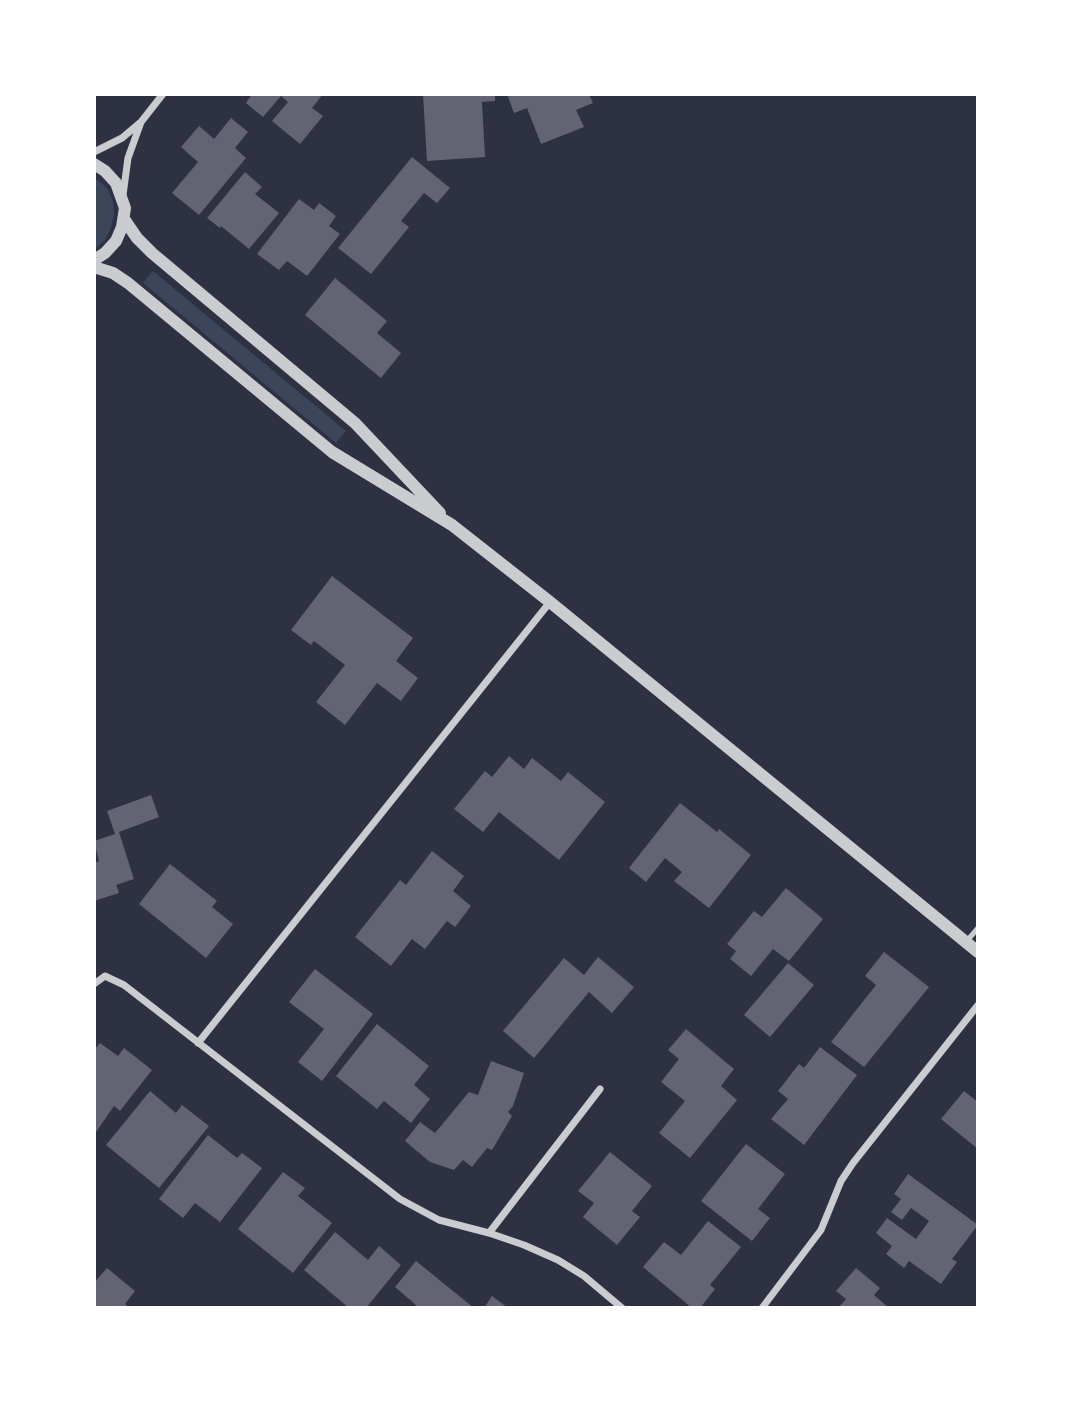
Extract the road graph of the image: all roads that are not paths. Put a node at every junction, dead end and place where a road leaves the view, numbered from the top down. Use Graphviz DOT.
graph roads {
  1 [pos="163,94"];
  2 [pos="141,122"];
  3 [pos="94,152"];
  4 [pos="94,164"];
  5 [pos="123,198"];
  6 [pos="124,219"];
  7 [pos="94,260"];
  8 [pos="94,267"];
  9 [pos="452,526"];
  10 [pos="550,602"];
  11 [pos="978,928"];
  12 [pos="966,942"];
  13 [pos="978,952"];
  14 [pos="94,984"];
  15 [pos="978,1005"];
  16 [pos="198,1043"];
  17 [pos="600,1089"];
  18 [pos="489,1233"];
  19 [pos="622,1307"];
  20 [pos="762,1307"];
  1 -- 2 [label="street"];
  2 -- 3 [label="street"];
  2 -- 5 [label="street"];
  4 -- 5 [label="street"];
  5 -- 6 [label="street"];
  6 -- 7 [label="street"];
  6 -- 9 [label="street"];
  8 -- 9 [label="street"];
  9 -- 10 [label="street"];
  10 -- 12 [label="street"];
  10 -- 16 [label="street"];
  11 -- 12 [label="lane"];
  12 -- 13 [label="street"];
  14 -- 16 [label="street"];
  15 -- 20 [label="street"];
  16 -- 18 [label="street"];
  17 -- 18 [label="street"];
  18 -- 19 [label="street"];
}
